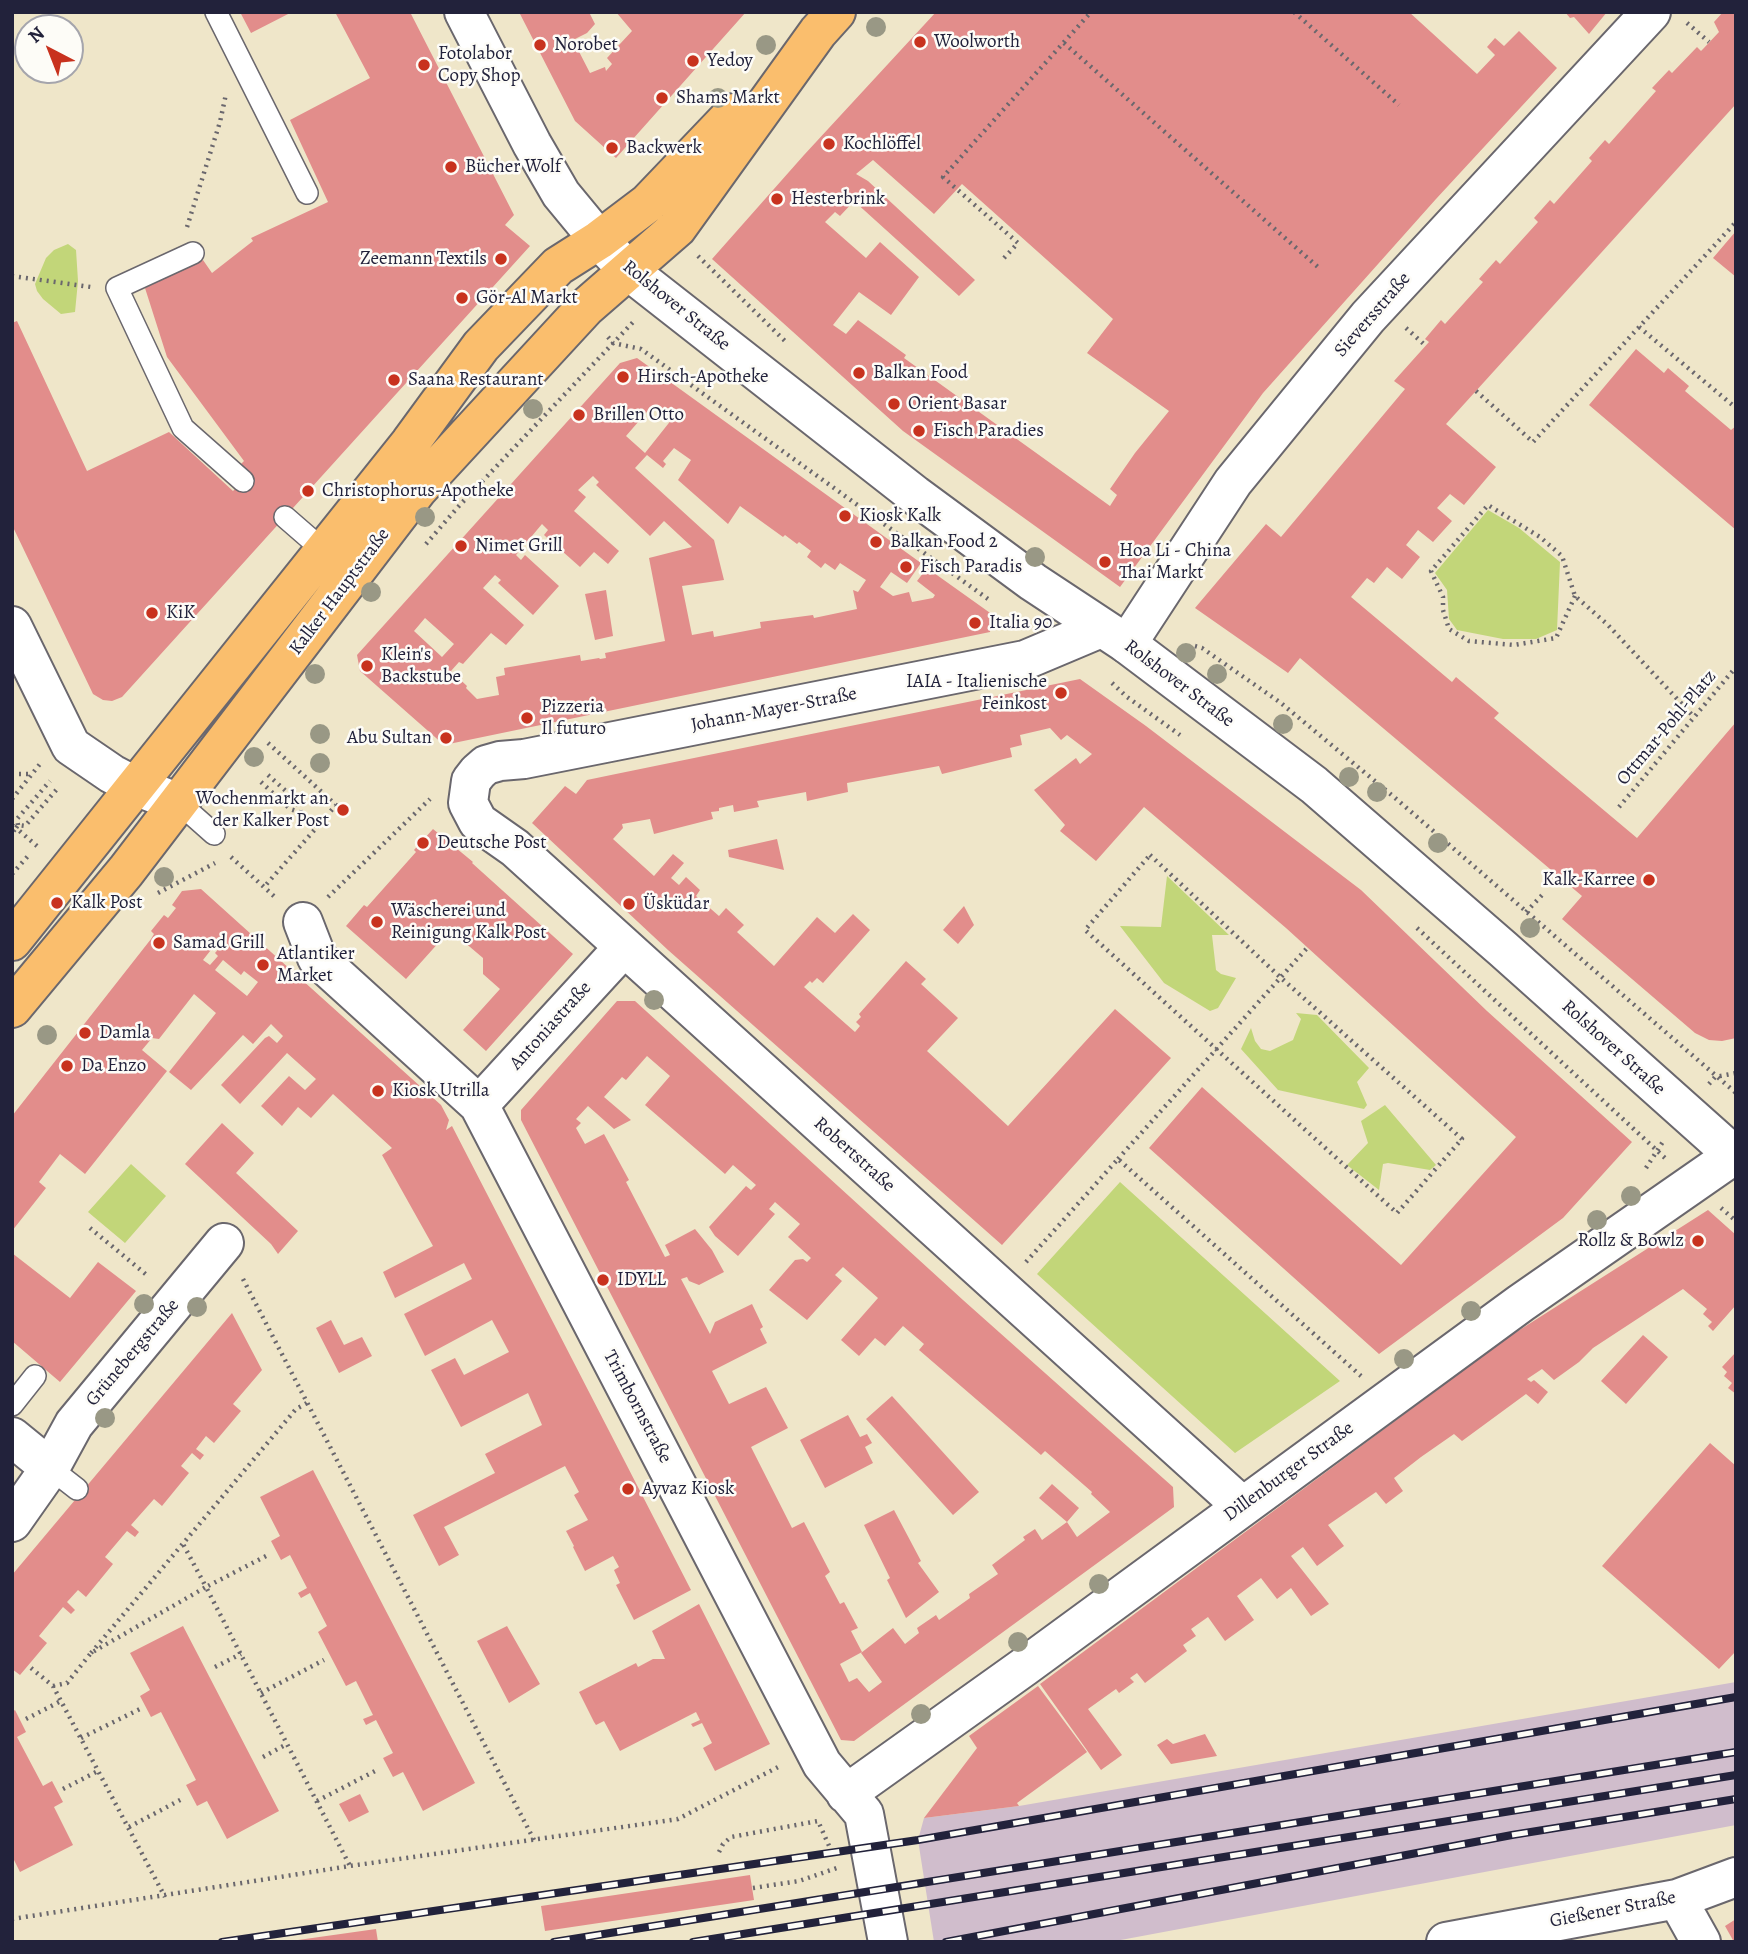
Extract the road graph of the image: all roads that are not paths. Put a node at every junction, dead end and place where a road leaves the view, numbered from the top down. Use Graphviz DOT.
graph roads {
  1 [pos="216,12"];
  2 [pos="464,12"];
  3 [pos="1667,16"];
  4 [pos="827,22"];
  5 [pos="307,193"];
  6 [pos="599,240"];
  7 [pos="193,253"];
  8 [pos="629,271"];
  9 [pos="243,481"];
  10 [pos="285,517"];
  11 [pos="323,550"];
  12 [pos="12,626"];
  13 [pos="1114,636"];
  14 [pos="135,786"];
  15 [pos="179,803"];
  16 [pos="468,803"];
  17 [pos="214,834"];
  18 [pos="303,922"];
  19 [pos="12,941"];
  20 [pos="624,947"];
  21 [pos="12,1008"];
  22 [pos="480,1105"];
  23 [pos="1735,1155"];
  24 [pos="224,1243"];
  25 [pos="35,1376"];
  26 [pos="12,1405"];
  27 [pos="12,1437"];
  28 [pos="64,1479"];
  29 [pos="1242,1506"];
  30 [pos="12,1522"];
  31 [pos="846,1794"];
  32 [pos="1736,1877"];
  33 [pos="1677,1899"];
  34 [pos="888,1942"];
  35 [pos="1446,1942"];
  36 [pos="1701,1942"];
  1 -- 5 [label="lane"];
  2 -- 6 [label="street, Rolshover Straße"];
  3 -- 13 [label="street, Sieversstraße"];
  4 -- 6 [label="main road, Kalker Hauptstraße"];
  4 -- 8 [label="main road, Kalker Hauptstraße"];
  6 -- 8 [label="street, Rolshover Straße"];
  6 -- 11 [label="main road, Kalker Hauptstraße"];
  7 -- 9 [label="lane"];
  8 -- 13 [label="street, Rolshover Straße"];
  8 -- 15 [label="main road, Kalker Hauptstraße"];
  10 -- 11 [label="lane"];
  11 -- 14 [label="main road, Kalker Hauptstraße"];
  12 -- 14 [label="street"];
  13 -- 16 [label="street, Johann-Mayer-Straße"];
  13 -- 23 [label="street, Rolshover Straße"];
  14 -- 15 [label="street"];
  14 -- 19 [label="main road, Kalker Hauptstraße"];
  15 -- 17 [label="lane"];
  15 -- 21 [label="main road, Kalker Hauptstraße"];
  16 -- 20 [label="street, Robertstraße"];
  18 -- 22 [label="street, Trimbornstraße"];
  20 -- 22 [label="street, Antoniastraße"];
  20 -- 29 [label="street, Robertstraße"];
  22 -- 31 [label="street, Trimbornstraße"];
  23 -- 29 [label="street, Dillenburger Straße"];
  24 -- 28 [label="street, Grünebergstraße"];
  25 -- 26 [label="lane"];
  27 -- 28 [label="street"];
  28 -- 30 [label="street, Grünebergstraße"];
  29 -- 31 [label="street, Dillenburger Straße"];
  31 -- 34 [label="street, Trimbornstraße"];
  32 -- 33 [label="street, Gießener Straße"];
  33 -- 35 [label="street, Gießener Straße"];
  33 -- 36 [label="street"];
}
